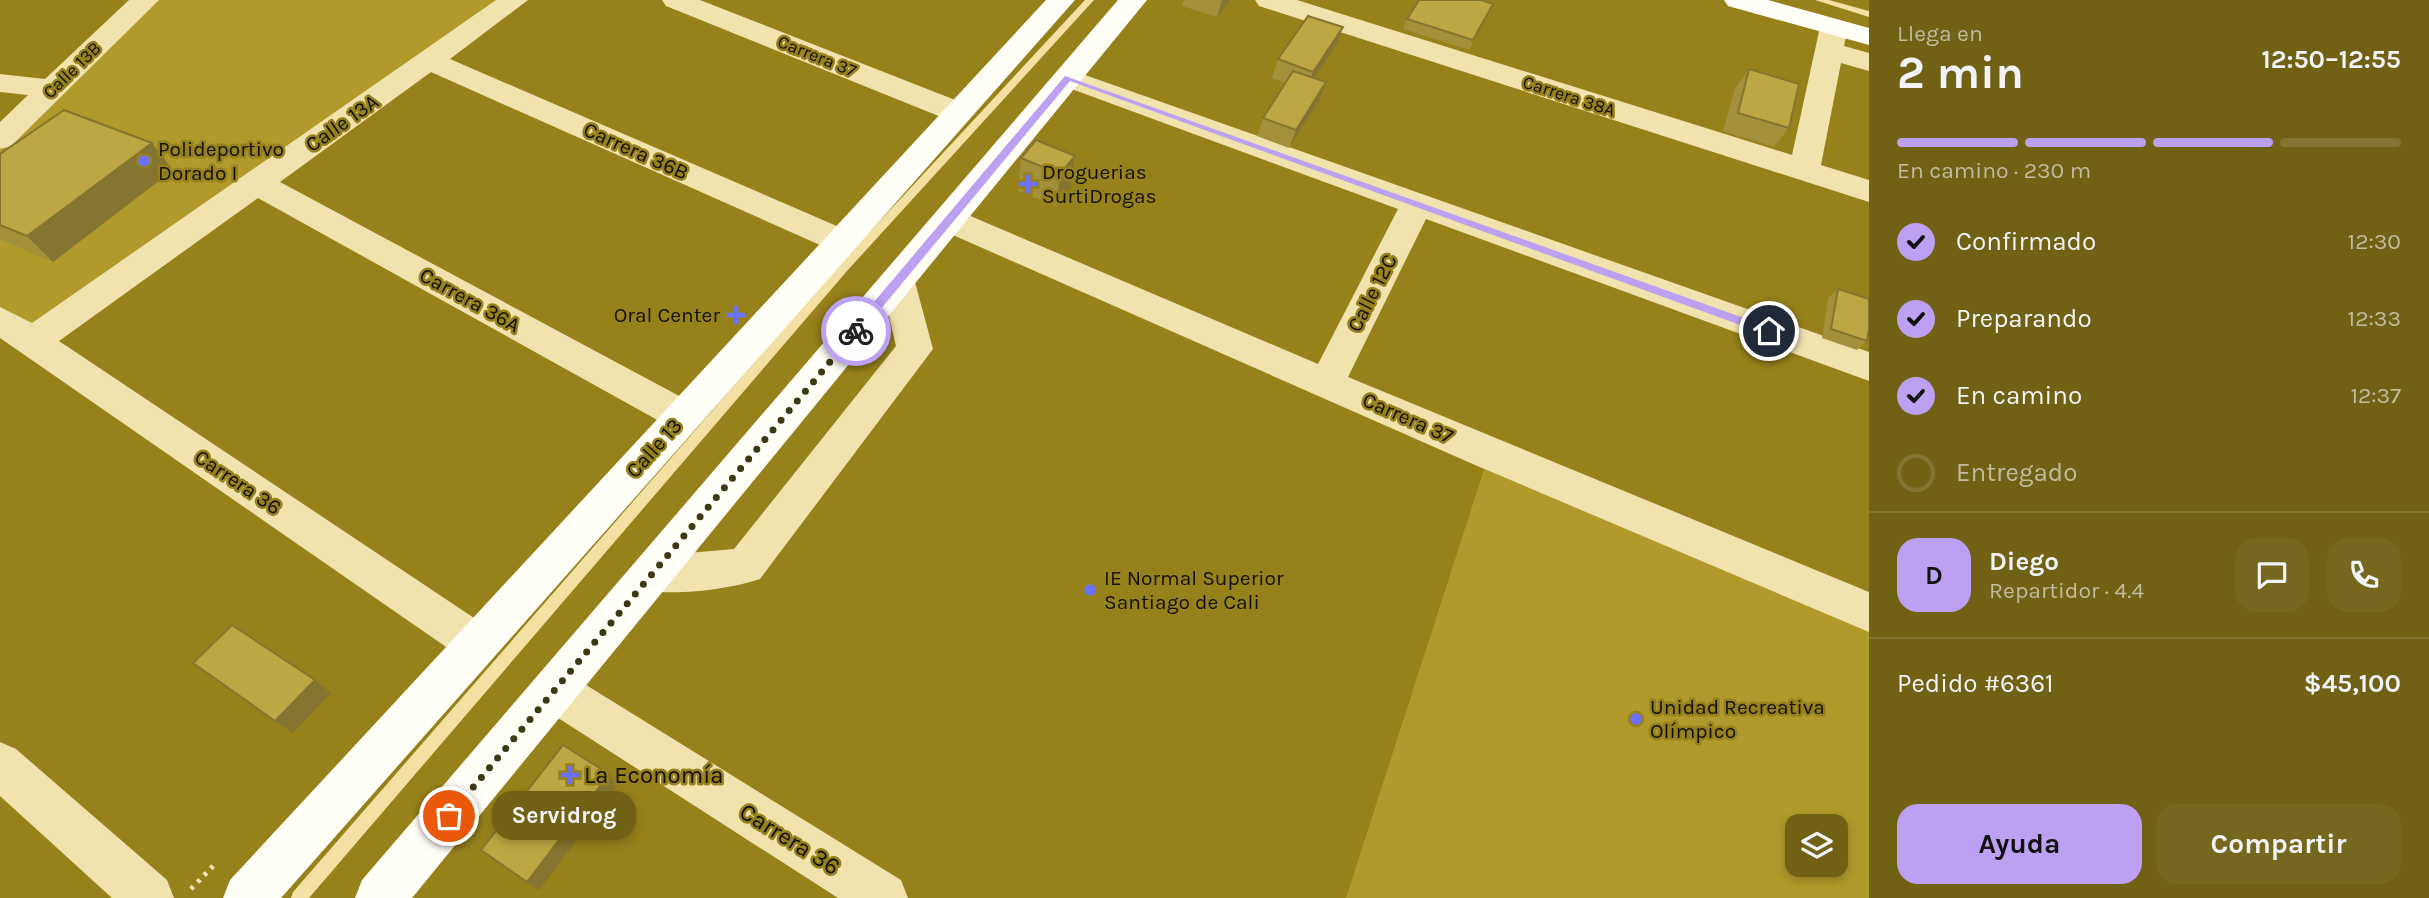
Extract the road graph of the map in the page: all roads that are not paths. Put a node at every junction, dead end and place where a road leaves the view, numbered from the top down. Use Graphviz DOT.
graph roads {
  1 [pos="145,0"];
  2 [pos="514,0"];
  3 [pos="676,0"];
  4 [pos="1061,0"];
  5 [pos="1133,0"];
  6 [pos="1269,0"];
  7 [pos="1738,0"];
  8 [pos="1869,37"];
  9 [pos="1831,39"];
  10 [pos="430,61"];
  11 [pos="1869,62"];
  12 [pos="1068,78"];
  13 [pos="0,83"];
  14 [pos="52,89"];
  15 [pos="957,113"];
  16 [pos="0,139"];
  17 [pos="1804,171"];
  18 [pos="257,183"];
  19 [pos="1869,191"];
  20 [pos="1417,204"];
  21 [pos="948,220"];
  22 [pos="841,241"];
  23 [pos="898,282"];
  24 [pos="0,320"];
  25 [pos="32,342"];
  26 [pos="1869,368"];
  27 [pos="1327,383"];
  28 [pos="683,416"];
  29 [pos="653,575"];
  30 [pos="1869,612"];
  31 [pos="477,644"];
  32 [pos="554,690"];
  33 [pos="0,765"];
  34 [pos="149,898"];
  35 [pos="248,898"];
  36 [pos="380,898"];
  37 [pos="883,898"];
  1 -- 14 [label="street, Calle 13B"];
  2 -- 10 [label="street, Calle 13A"];
  3 -- 15 [label="street, Carrera 37"];
  4 -- 15 [label="main road, Calle 13"];
  5 -- 12 [label="main road"];
  6 -- 17 [label="street, Carrera 38A"];
  7 -- 9 [label="main road"];
  8 -- 9 [label="main road"];
  9 -- 11 [label="street"];
  9 -- 17 [label="street"];
  10 -- 18 [label="street, Calle 13A"];
  10 -- 22 [label="street, Carrera 36B"];
  12 -- 20 [label="street"];
  12 -- 21 [label="main road"];
  13 -- 14 [label="street"];
  14 -- 16 [label="street, Calle 13B"];
  15 -- 22 [label="main road, Calle 13"];
  17 -- 19 [label="street, Carrera 38A"];
  18 -- 25 [label="street, Calle 13A"];
  18 -- 28 [label="street, Carrera 36A"];
  20 -- 26 [label="street"];
  20 -- 27 [label="street, Calle 12C"];
  21 -- 23 [label="main road"];
  21 -- 27 [label="street, Carrera 37"];
  22 -- 28 [label="main road, Calle 13"];
  23 -- 29 [label="main road"];
  23 -- 29 [label="street"];
  24 -- 25 [label="street, Carrera 36"];
  25 -- 31 [label="street, Carrera 36"];
  27 -- 30 [label="street, Carrera 37"];
  28 -- 31 [label="main road, Calle 13"];
  29 -- 32 [label="main road"];
  31 -- 35 [label="main road, Calle 13"];
  32 -- 36 [label="main road"];
  32 -- 37 [label="street, Carrera 36"];
  33 -- 34 [label="street"];
}
